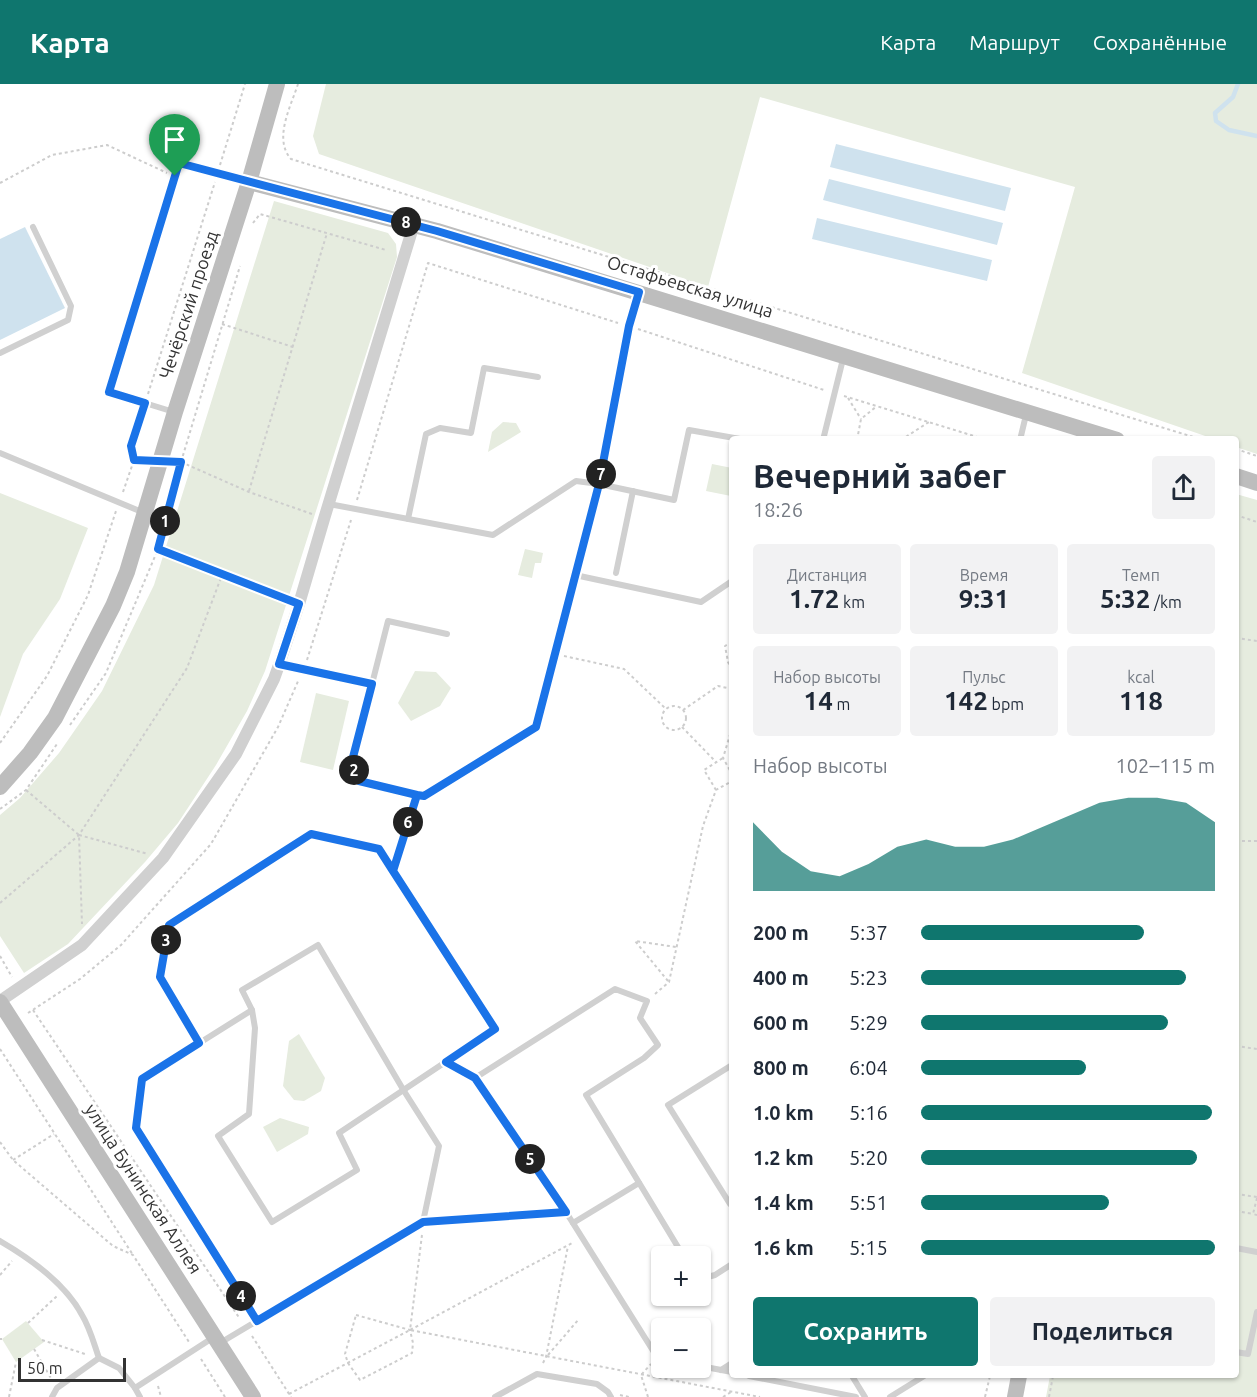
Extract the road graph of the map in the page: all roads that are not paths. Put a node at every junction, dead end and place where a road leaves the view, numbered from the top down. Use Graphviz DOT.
graph roads {
  1 [pos="277,84"];
  2 [pos="249,182"];
  3 [pos="414,224"];
  4 [pos="33,227"];
  5 [pos="639,292"];
  6 [pos="0,352"];
  7 [pos="844,355"];
  8 [pos="538,377"];
  9 [pos="1027,411"];
  10 [pos="175,412"];
  11 [pos="824,436"];
  12 [pos="1021,436"];
  13 [pos="1105,436"];
  14 [pos="729,437"];
  15 [pos="0,453"];
  16 [pos="1239,478"];
  17 [pos="1257,483"];
  18 [pos="599,484"];
  19 [pos="633,491"];
  20 [pos="328,504"];
  21 [pos="146,513"];
  22 [pos="408,519"];
  23 [pos="616,573"];
  24 [pos="575,575"];
  25 [pos="729,583"];
  26 [pos="447,634"];
  27 [pos="279,664"];
  28 [pos="372,684"];
  29 [pos="0,787"];
  30 [pos="0,1001"];
  31 [pos="252,1010"];
  32 [pos="199,1043"];
  33 [pos="729,1067"];
  34 [pos="404,1091"];
  35 [pos="639,1183"];
  36 [pos="729,1202"];
  37 [pos="573,1223"];
  38 [pos="0,1241"];
  39 [pos="677,1246"];
  40 [pos="1239,1249"];
  41 [pos="1257,1252"];
  42 [pos="729,1266"];
  43 [pos="711,1276"];
  44 [pos="1257,1312"];
  45 [pos="257,1321"];
  46 [pos="217,1340"];
  47 [pos="651,1345"];
  48 [pos="1239,1352"];
  49 [pos="99,1358"];
  50 [pos="729,1364"];
  51 [pos="711,1368"];
  52 [pos="721,1370"];
  53 [pos="729,1371"];
  54 [pos="759,1378"];
  55 [pos="853,1378"];
  56 [pos="921,1378"];
  57 [pos="1019,1378"];
  58 [pos="135,1388"];
  59 [pos="52,1397"];
  60 [pos="140,1397"];
  61 [pos="253,1397"];
  62 [pos="495,1397"];
  63 [pos="611,1397"];
  64 [pos="856,1397"];
  65 [pos="865,1397"];
  66 [pos="890,1397"];
  67 [pos="1015,1397"];
  1 -- 2 [label="street, Чечёрский проезд"];
  2 -- 3 [label="street, Остафьевская улица"];
  2 -- 10 [label="street, Чечёрский проезд"];
  2 -- 10 [label="lane"];
  3 -- 5 [label="street, Остафьевская улица"];
  3 -- 20 [label="street"];
  4 -- 6 [label="lane"];
  5 -- 7 [label="street, Остафьевская улица"];
  5 -- 18 [label="lane"];
  7 -- 9 [label="street, Остафьевская улица"];
  7 -- 11 [label="lane"];
  8 -- 22 [label="lane"];
  9 -- 12 [label="lane"];
  9 -- 13 [label="street, Остафьевская улица"];
  10 -- 21 [label="street, Чечёрский проезд"];
  14 -- 19 [label="lane"];
  15 -- 21 [label="lane"];
  16 -- 17 [label="street"];
  18 -- 19 [label="lane"];
  18 -- 22 [label="lane"];
  18 -- 24 [label="lane"];
  19 -- 23 [label="lane"];
  20 -- 22 [label="lane"];
  20 -- 27 [label="street"];
  21 -- 29 [label="street, Чечёрский проезд"];
  24 -- 25 [label="lane"];
  24 -- 28 [label="lane"];
  26 -- 28 [label="lane"];
  27 -- 28 [label="lane"];
  27 -- 30 [label="street"];
  30 -- 46 [label="street, улица Бунинская Аллея"];
  31 -- 32 [label="lane"];
  31 -- 34 [label="lane"];
  31 -- 34 [label="lane"];
  32 -- 34 [label="lane"];
  32 -- 45 [label="lane"];
  33 -- 36 [label="lane"];
  34 -- 45 [label="lane"];
  35 -- 37 [label="lane"];
  35 -- 37 [label="lane"];
  35 -- 39 [label="lane"];
  37 -- 47 [label="lane"];
  38 -- 49 [label="lane"];
  40 -- 41 [label="lane"];
  42 -- 43 [label="lane"];
  44 -- 48 [label="lane"];
  45 -- 46 [label="lane"];
  46 -- 58 [label="lane"];
  46 -- 61 [label="street, улица Бунинская Аллея"];
  49 -- 58 [label="lane"];
  49 -- 59 [label="lane"];
  50 -- 52 [label="lane"];
  51 -- 52 [label="lane"];
  52 -- 53 [label="lane"];
  54 -- 64 [label="lane"];
  55 -- 65 [label="lane"];
  56 -- 66 [label="lane"];
  57 -- 67 [label="street"];
  58 -- 60 [label="lane"];
  62 -- 63 [label="lane"];
}
